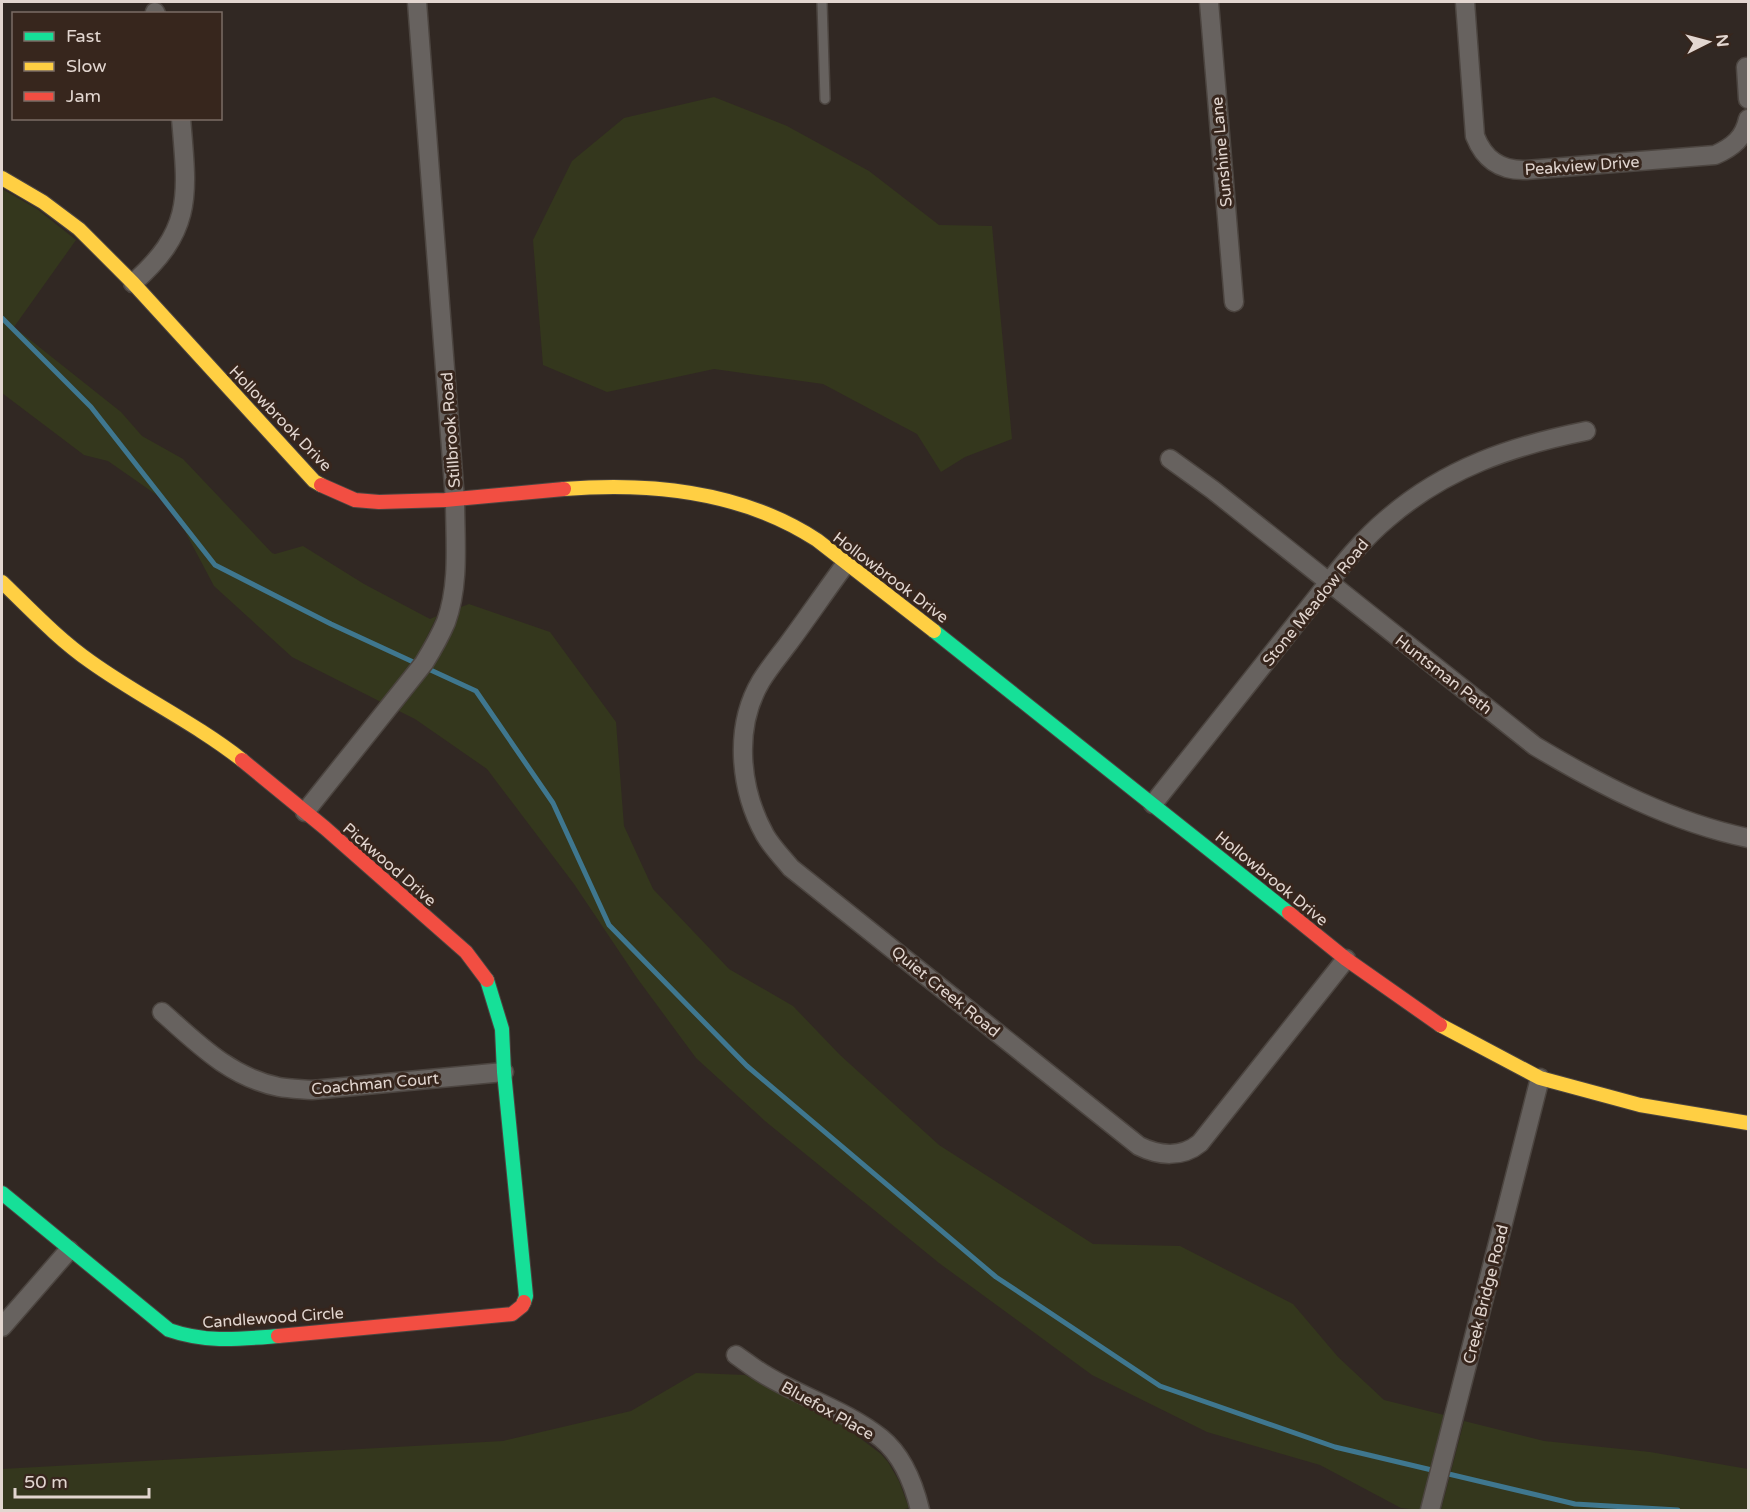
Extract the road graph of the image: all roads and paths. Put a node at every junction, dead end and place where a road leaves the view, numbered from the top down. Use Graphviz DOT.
graph roads {
  1 [pos="417,2"];
  2 [pos="822,2"];
  3 [pos="1209,2"];
  4 [pos="1465,2"];
  5 [pos="1746,67"];
  6 [pos="825,99"];
  7 [pos="1749,99"];
  8 [pos="1749,119"];
  9 [pos="181,120"];
  10 [pos="2,178"];
  11 [pos="134,283"];
  12 [pos="1234,302"];
  13 [pos="1586,431"];
  14 [pos="1170,459"];
  15 [pos="455,500"];
  16 [pos="847,562"];
  17 [pos="2,582"];
  18 [pos="1328,582"];
  19 [pos="1153,804"];
  20 [pos="305,812"];
  21 [pos="1749,838"];
  22 [pos="1346,959"];
  23 [pos="162,1012"];
  24 [pos="504,1072"];
  25 [pos="1540,1078"];
  26 [pos="1749,1123"];
  27 [pos="2,1193"];
  28 [pos="69,1250"];
  29 [pos="522,1306"];
  30 [pos="2,1327"];
  31 [pos="736,1355"];
  32 [pos="920,1510"];
  33 [pos="1430,1510"];
  1 -- 15 [label="street, Stillbrook Road"];
  2 -- 6 [label="lane"];
  3 -- 12 [label="street, Sunshine Lane"];
  4 -- 8 [label="street, Peakview Drive"];
  5 -- 7 [label="street"];
  9 -- 11 [label="street"];
  10 -- 11 [label="street, Hollowbrook Drive"];
  11 -- 15 [label="street, Hollowbrook Drive"];
  13 -- 18 [label="street, Stone Meadow Road"];
  14 -- 18 [label="street, Huntsman Path"];
  15 -- 16 [label="street, Hollowbrook Drive"];
  15 -- 20 [label="street, Stillbrook Road"];
  16 -- 19 [label="street, Hollowbrook Drive"];
  16 -- 22 [label="street, Quiet Creek Road"];
  17 -- 20 [label="street, Pickwood Drive"];
  18 -- 19 [label="street, Stone Meadow Road"];
  18 -- 21 [label="street, Huntsman Path"];
  19 -- 22 [label="street, Hollowbrook Drive"];
  20 -- 24 [label="street, Pickwood Drive"];
  22 -- 25 [label="street, Hollowbrook Drive"];
  23 -- 24 [label="street, Coachman Court"];
  24 -- 29 [label="street, Pickwood Drive"];
  25 -- 26 [label="street, Hollowbrook Drive"];
  25 -- 33 [label="street, Creek Bridge Road"];
  27 -- 28 [label="street, Candlewood Circle"];
  28 -- 29 [label="street, Candlewood Circle"];
  28 -- 30 [label="street"];
  31 -- 32 [label="street, Bluefox Place"];
}
